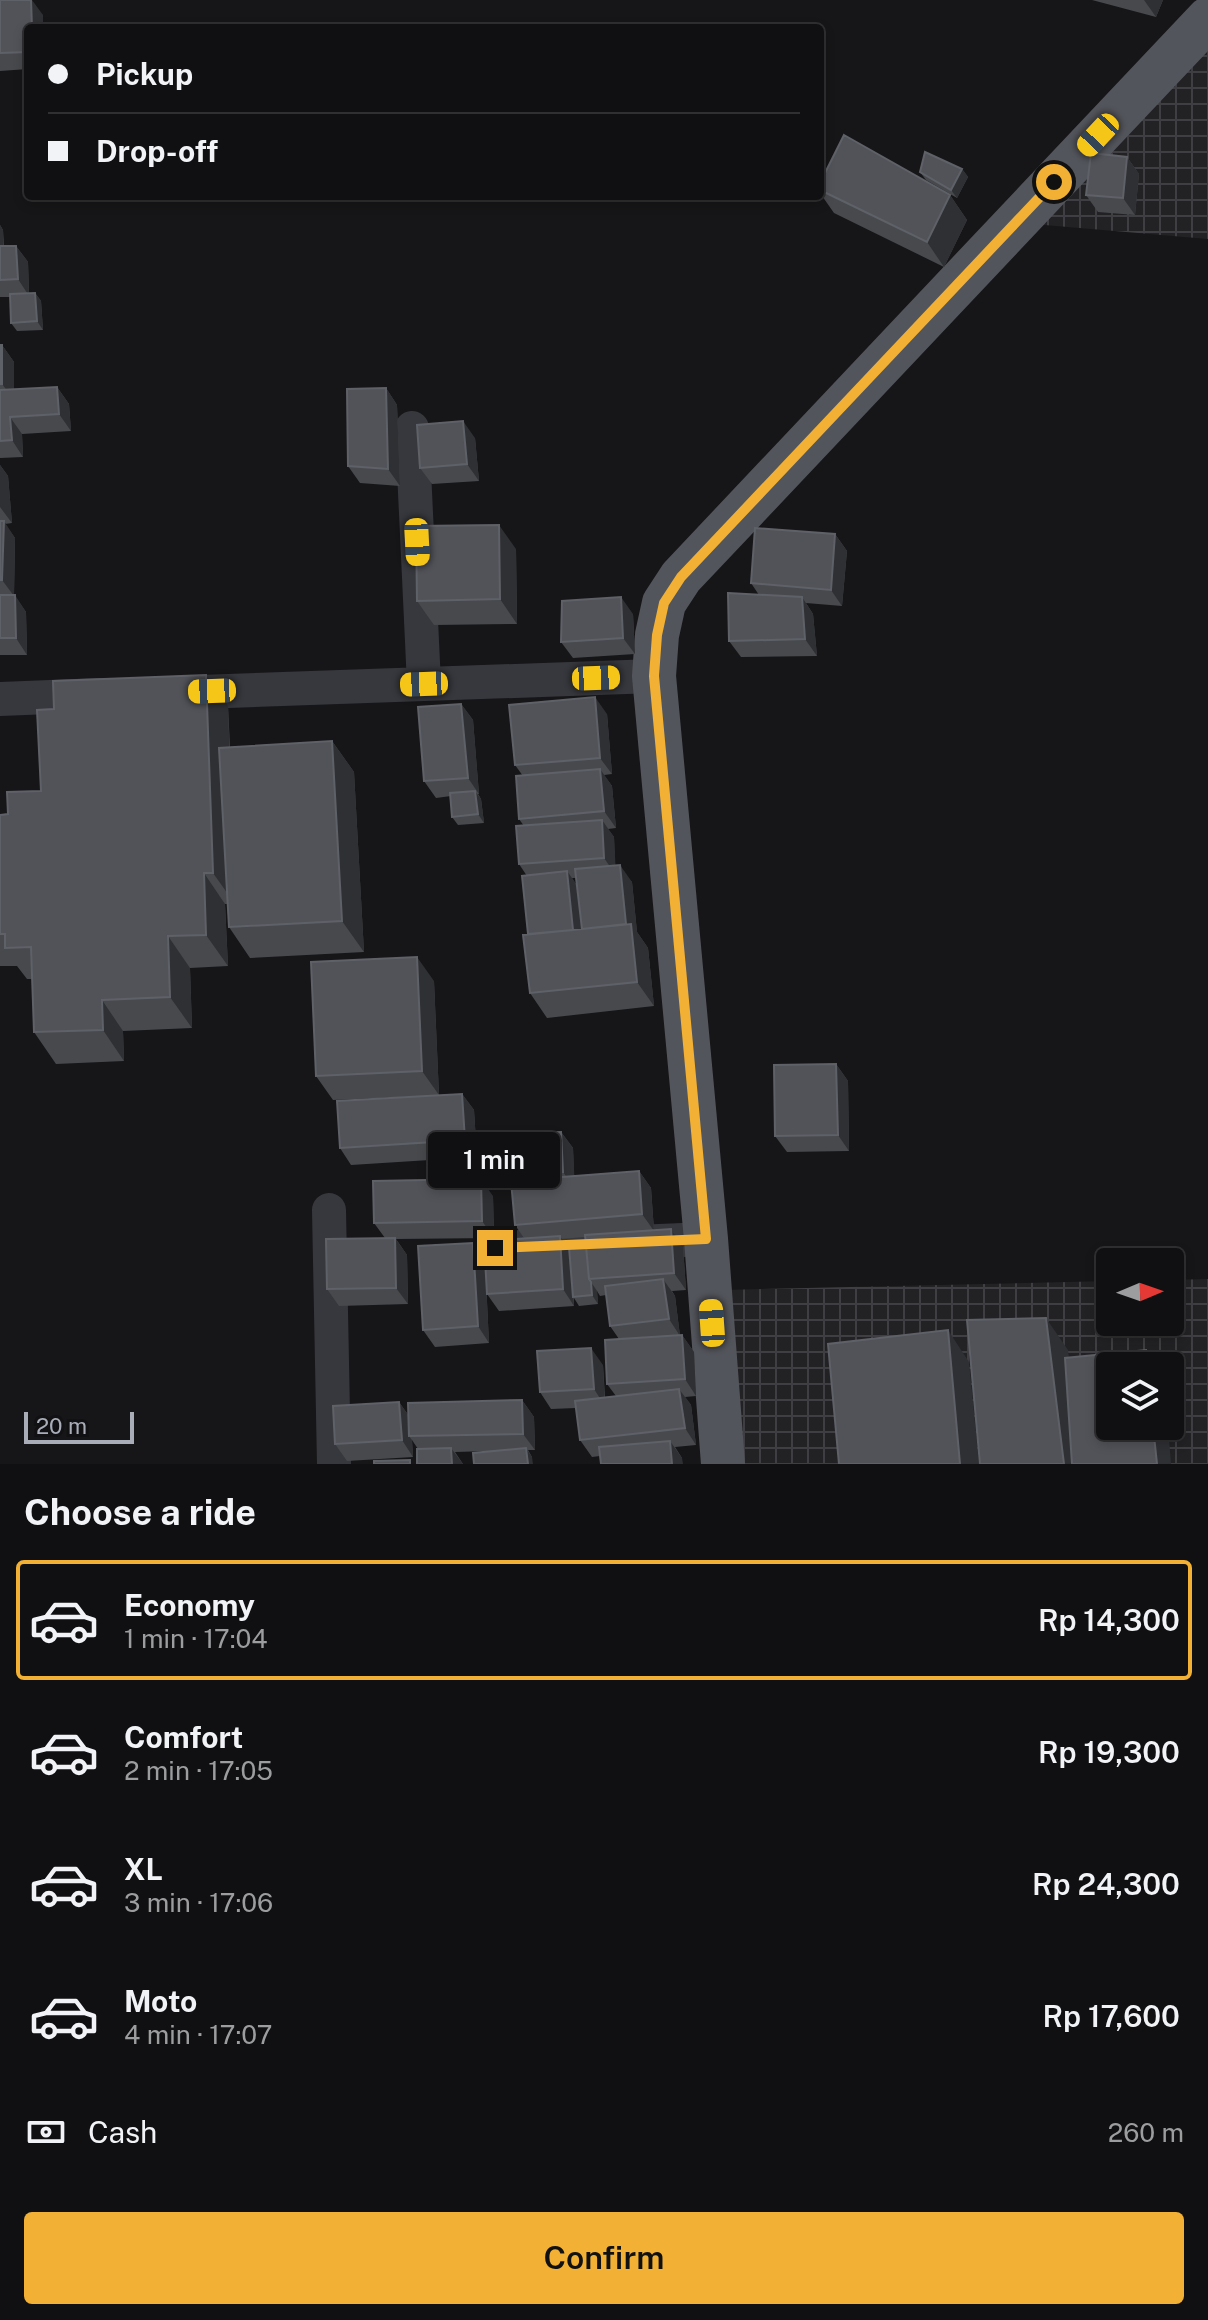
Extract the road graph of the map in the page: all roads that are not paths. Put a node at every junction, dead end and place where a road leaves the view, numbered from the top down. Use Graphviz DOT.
graph roads {
  1 [pos="1208,19"];
  2 [pos="412,428"];
  3 [pos="654,676"];
  4 [pos="424,684"];
  5 [pos="0,699"];
  6 [pos="329,1210"];
  7 [pos="706,1239"];
  8 [pos="495,1248"];
  9 [pos="334,1464"];
  10 [pos="723,1464"];
  1 -- 3 [label="main road"];
  2 -- 4 [label="street"];
  3 -- 4 [label="street"];
  3 -- 7 [label="main road"];
  4 -- 5 [label="street"];
  6 -- 9 [label="street"];
  7 -- 8 [label="street"];
  7 -- 10 [label="main road"];
}
